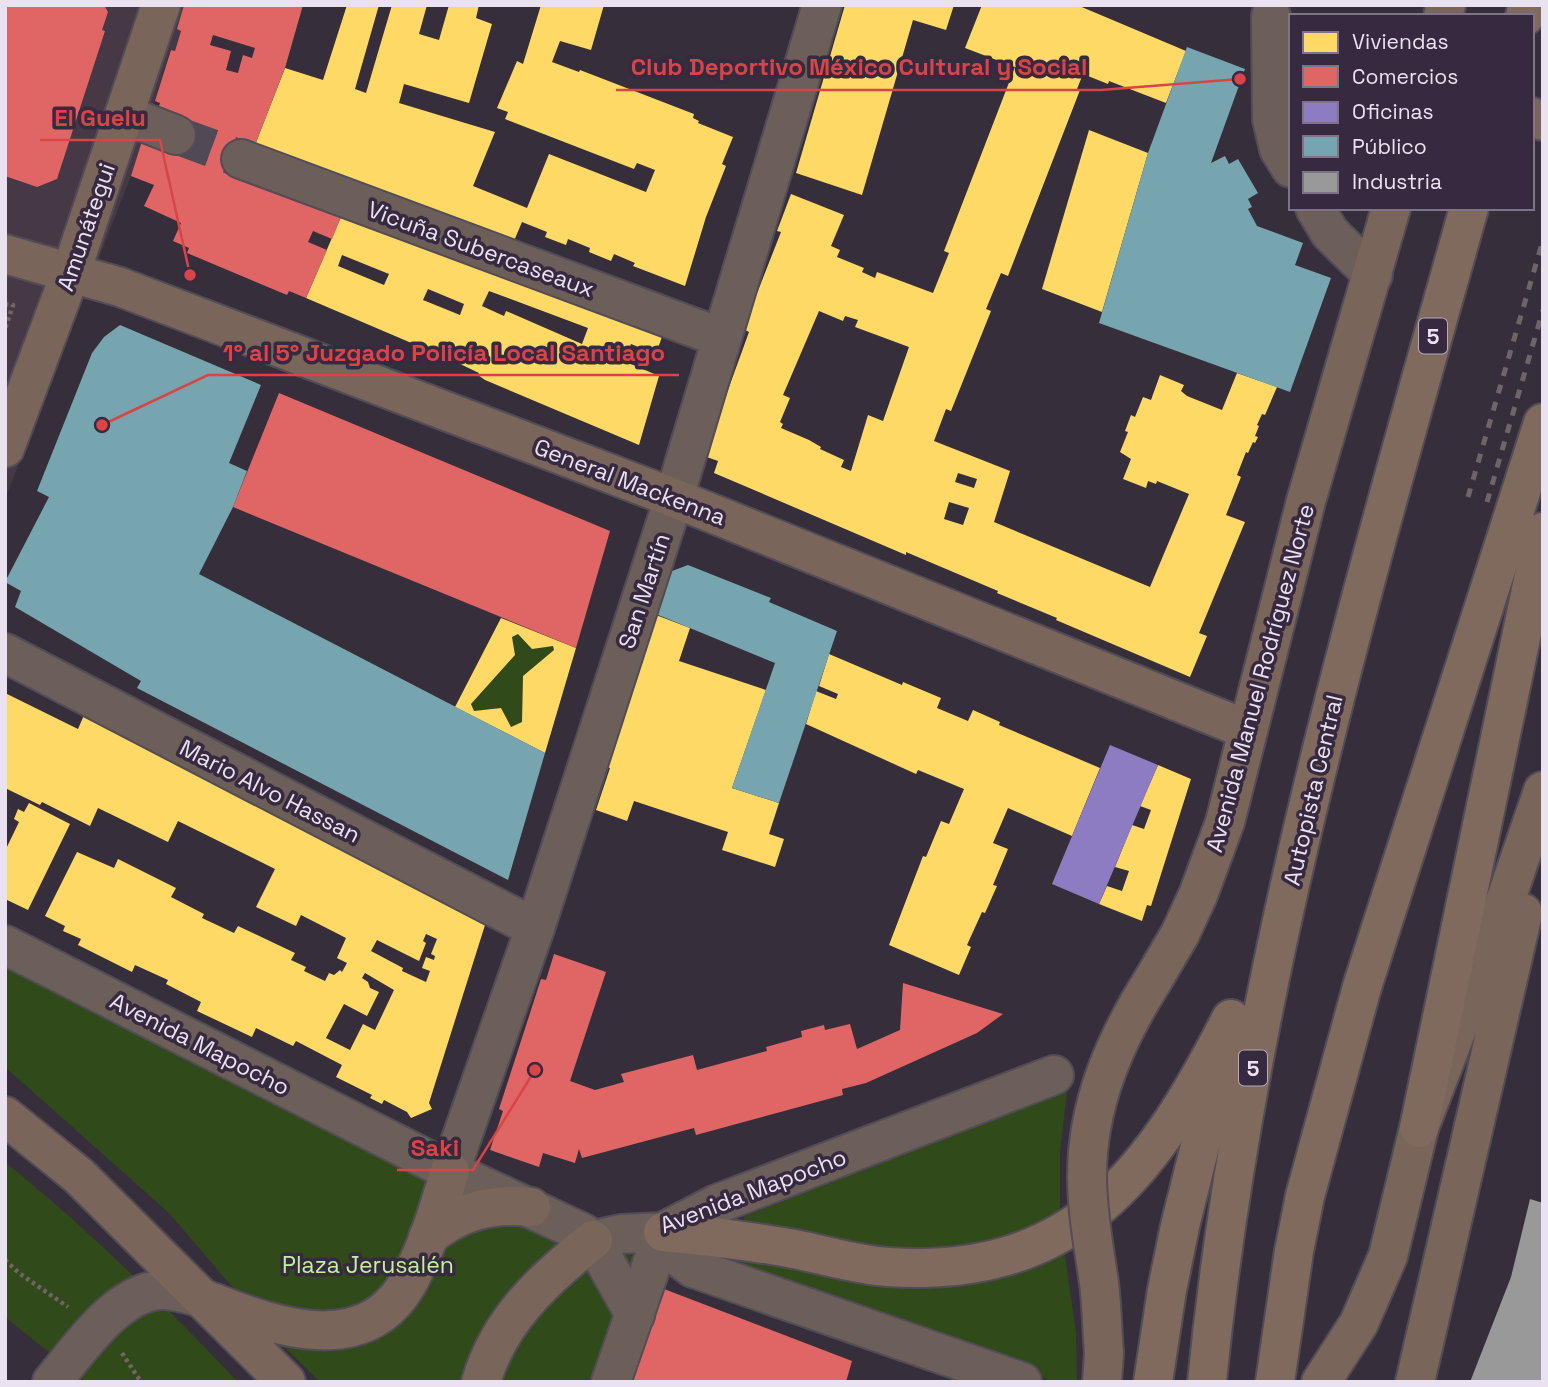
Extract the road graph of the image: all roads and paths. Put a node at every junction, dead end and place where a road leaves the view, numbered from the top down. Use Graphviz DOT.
graph roads {
  1 [pos="161,5"];
  2 [pos="822,5"];
  3 [pos="1268,15"];
  4 [pos="125,116"];
  5 [pos="176,135"];
  6 [pos="1286,141"];
  7 [pos="241,159"];
  8 [pos="1316,210"];
  9 [pos="1390,210"];
  10 [pos="1468,210"];
  11 [pos="5,254"];
  12 [pos="71,272"];
  13 [pos="1373,275"];
  14 [pos="5,304"];
  15 [pos="5,329"];
  16 [pos="722,338"];
  17 [pos="1543,423"];
  18 [pos="5,447"];
  19 [pos="674,498"];
  20 [pos="1543,531"];
  21 [pos="5,653"];
  22 [pos="1248,730"];
  23 [pos="1320,758"];
  24 [pos="1543,791"];
  25 [pos="1543,828"];
  26 [pos="535,928"];
  27 [pos="5,945"];
  28 [pos="1231,1019"];
  29 [pos="1054,1075"];
  30 [pos="5,1116"];
  31 [pos="1419,1128"];
  32 [pos="450,1171"];
  33 [pos="531,1207"];
  34 [pos="663,1232"];
  35 [pos="428,1237"];
  36 [pos="593,1240"];
  37 [pos="203,1298"];
  38 [pos="635,1315"];
  39 [pos="1282,1329"];
  40 [pos="1103,1367"];
  41 [pos="52,1382"];
  42 [pos="286,1382"];
  43 [pos="481,1382"];
  44 [pos="611,1382"];
  45 [pos="1023,1382"];
  46 [pos="1153,1382"];
  47 [pos="1207,1382"];
  48 [pos="1275,1382"];
  49 [pos="1283,1382"];
  50 [pos="1321,1382"];
  51 [pos="1415,1382"];
  1 -- 4 [label="main road, Amunátegui"];
  2 -- 16 [label="street, San Martín"];
  3 -- 6 [label="street"];
  4 -- 5 [label="street"];
  4 -- 12 [label="main road, Amunátegui"];
  7 -- 16 [label="street, Vicuña Subercaseaux"];
  8 -- 13 [label="street"];
  9 -- 13 [label="main road, Avenida Manuel Rodríguez Norte"];
  10 -- 23 [label="highway, Autopista Central / 5"];
  11 -- 12 [label="main road, General Mackenna"];
  12 -- 18 [label="main road, Amunátegui"];
  12 -- 19 [label="main road, General Mackenna"];
  13 -- 22 [label="main road, Avenida Manuel Rodríguez Norte"];
  14 -- 15 [label="path"];
  16 -- 19 [label="street, San Martín"];
  17 -- 39 [label="highway"];
  19 -- 22 [label="main road, General Mackenna"];
  19 -- 26 [label="street, San Martín"];
  20 -- 31 [label="highway"];
  21 -- 26 [label="street, Mario Alvo Hassan"];
  22 -- 40 [label="main road, Avenida Manuel Rodríguez Norte, bridge"];
  23 -- 28 [label="highway"];
  23 -- 47 [label="highway, Autopista Central / 5"];
  24 -- 31 [label="main road"];
  25 -- 51 [label="main road"];
  26 -- 32 [label="street, San Martín"];
  27 -- 32 [label="street, Avenida Mapocho"];
  28 -- 34 [label="highway"];
  28 -- 46 [label="highway"];
  29 -- 34 [label="street, Avenida Mapocho"];
  30 -- 37 [label="main road"];
  31 -- 50 [label="main road"];
  32 -- 33 [label="street, Avenida Mapocho"];
  32 -- 35 [label="main road"];
  33 -- 35 [label="main road"];
  33 -- 36 [label="street, Avenida Mapocho"];
  34 -- 36 [label="street, Avenida Mapocho"];
  34 -- 38 [label="street"];
  34 -- 45 [label="street"];
  35 -- 37 [label="main road"];
  36 -- 38 [label="street"];
  36 -- 43 [label="main road"];
  37 -- 41 [label="street"];
  37 -- 42 [label="main road"];
  38 -- 44 [label="street"];
  39 -- 48 [label="highway"];
  39 -- 49 [label="highway"];
}
